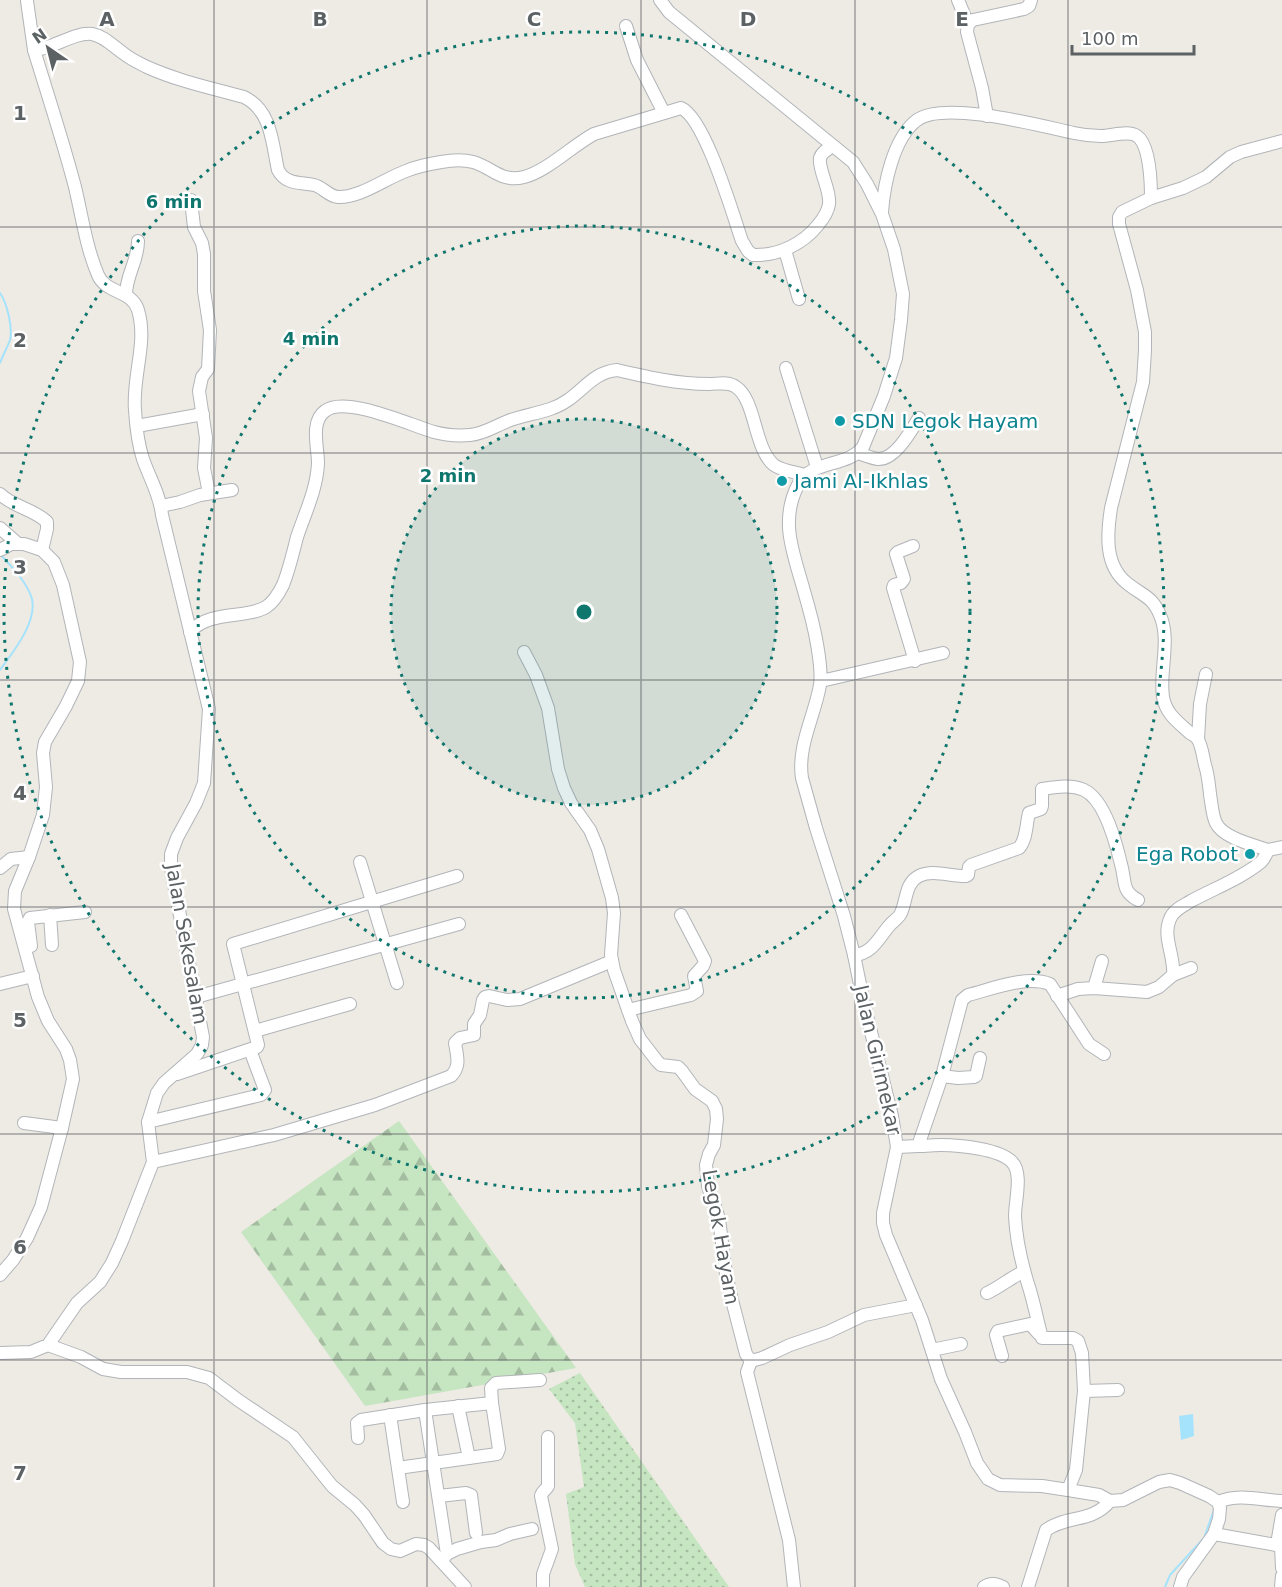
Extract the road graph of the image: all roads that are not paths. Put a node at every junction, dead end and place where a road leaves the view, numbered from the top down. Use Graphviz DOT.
graph roads {
  1 [pos="660,0"];
  2 [pos="958,0"];
  3 [pos="1031,0"];
  4 [pos="27,1"];
  5 [pos="968,24"];
  6 [pos="626,26"];
  7 [pos="34,50"];
  8 [pos="664,113"];
  9 [pos="987,116"];
  10 [pos="1282,141"];
  11 [pos="833,146"];
  12 [pos="1151,198"];
  13 [pos="191,200"];
  14 [pos="882,214"];
  15 [pos="138,241"];
  16 [pos="785,250"];
  17 [pos="126,295"];
  18 [pos="799,299"];
  19 [pos="786,368"];
  20 [pos="203,414"];
  21 [pos="919,418"];
  22 [pos="137,426"];
  23 [pos="858,453"];
  24 [pos="817,467"];
  25 [pos="805,474"];
  26 [pos="232,490"];
  27 [pos="209,493"];
  28 [pos="0,494"];
  29 [pos="161,506"];
  30 [pos="0,528"];
  31 [pos="17,543"];
  32 [pos="913,546"];
  33 [pos="0,550"];
  34 [pos="42,550"];
  35 [pos="190,632"];
  36 [pos="524,652"];
  37 [pos="943,653"];
  38 [pos="915,661"];
  39 [pos="1206,674"];
  40 [pos="821,681"];
  41 [pos="1198,739"];
  42 [pos="1282,847"];
  43 [pos="1268,850"];
  44 [pos="29,857"];
  45 [pos="360,862"];
  46 [pos="0,868"];
  47 [pos="457,876"];
  48 [pos="1138,900"];
  49 [pos="373,902"];
  50 [pos="85,912"];
  51 [pos="50,915"];
  52 [pos="681,915"];
  53 [pos="459,924"];
  54 [pos="52,945"];
  55 [pos="386,945"];
  56 [pos="26,953"];
  57 [pos="854,955"];
  58 [pos="612,961"];
  59 [pos="1102,961"];
  60 [pos="1191,968"];
  61 [pos="1173,975"];
  62 [pos="33,976"];
  63 [pos="397,983"];
  64 [pos="0,984"];
  65 [pos="244,985"];
  66 [pos="1094,988"];
  67 [pos="1057,996"];
  68 [pos="196,997"];
  69 [pos="350,1004"];
  70 [pos="628,1010"];
  71 [pos="255,1031"];
  72 [pos="250,1050"];
  73 [pos="1104,1054"];
  74 [pos="980,1058"];
  75 [pos="173,1075"];
  76 [pos="942,1076"];
  77 [pos="148,1122"];
  78 [pos="24,1123"];
  79 [pos="62,1128"];
  80 [pos="918,1146"];
  81 [pos="897,1147"];
  82 [pos="153,1162"];
  83 [pos="1023,1272"];
  84 [pos="0,1275"];
  85 [pos="987,1293"];
  86 [pos="916,1305"];
  87 [pos="1042,1338"];
  88 [pos="961,1344"];
  89 [pos="48,1345"];
  90 [pos="932,1350"];
  91 [pos="0,1353"];
  92 [pos="1002,1356"];
  93 [pos="752,1361"];
  94 [pos="540,1380"];
  95 [pos="1118,1390"];
  96 [pos="1084,1391"];
  97 [pos="492,1403"];
  98 [pos="458,1406"];
  99 [pos="425,1410"];
  100 [pos="390,1415"];
  101 [pos="548,1437"];
  102 [pos="358,1438"];
  103 [pos="468,1458"];
  104 [pos="433,1464"];
  105 [pos="398,1468"];
  106 [pos="1068,1490"];
  107 [pos="439,1496"];
  108 [pos="1282,1500"];
  109 [pos="403,1502"];
  110 [pos="1110,1502"];
  111 [pos="1218,1502"];
  112 [pos="1282,1514"];
  113 [pos="532,1529"];
  114 [pos="476,1533"];
  115 [pos="1214,1534"];
  116 [pos="1280,1545"];
  117 [pos="444,1558"];
  118 [pos="1282,1568"];
  119 [pos="1282,1576"];
  120 [pos="465,1587"];
  121 [pos="543,1587"];
  122 [pos="794,1587"];
  123 [pos="984,1587"];
  124 [pos="1003,1587"];
  125 [pos="1028,1587"];
  126 [pos="1180,1587"];
  127 [pos="1281,1587"];
  1 -- 11 [label="street"];
  2 -- 5 [label="street"];
  3 -- 5 [label="street"];
  4 -- 7 [label="street"];
  5 -- 9 [label="street"];
  6 -- 8 [label="street"];
  7 -- 8 [label="street"];
  7 -- 17 [label="street"];
  8 -- 16 [label="street"];
  9 -- 12 [label="street"];
  9 -- 14 [label="street"];
  10 -- 12 [label="street"];
  11 -- 14 [label="street"];
  11 -- 16 [label="street"];
  12 -- 41 [label="street"];
  13 -- 20 [label="street"];
  14 -- 23 [label="street"];
  15 -- 17 [label="street"];
  16 -- 18 [label="street"];
  17 -- 22 [label="street, Jalan Sekesalam"];
  19 -- 24 [label="street"];
  20 -- 22 [label="street"];
  20 -- 27 [label="street"];
  21 -- 23 [label="street"];
  22 -- 29 [label="street, Jalan Sekesalam"];
  23 -- 24 [label="street"];
  24 -- 25 [label="street"];
  25 -- 35 [label="street"];
  25 -- 40 [label="street, Jalan Girimekar"];
  26 -- 27 [label="street"];
  27 -- 29 [label="street"];
  28 -- 34 [label="street"];
  29 -- 35 [label="street, Jalan Sekesalam"];
  30 -- 31 [label="street"];
  31 -- 33 [label="street"];
  31 -- 34 [label="street"];
  32 -- 38 [label="street"];
  34 -- 44 [label="street"];
  35 -- 68 [label="street, Jalan Sekesalam"];
  36 -- 58 [label="street, Legok Hayam"];
  37 -- 38 [label="street"];
  38 -- 40 [label="street"];
  39 -- 41 [label="street"];
  40 -- 57 [label="street, Jalan Girimekar"];
  41 -- 43 [label="street"];
  42 -- 43 [label="street"];
  43 -- 61 [label="street"];
  44 -- 46 [label="street"];
  44 -- 56 [label="street"];
  45 -- 49 [label="street"];
  47 -- 49 [label="street"];
  48 -- 57 [label="street"];
  49 -- 55 [label="street"];
  49 -- 65 [label="street"];
  50 -- 51 [label="street"];
  51 -- 54 [label="street"];
  51 -- 56 [label="street"];
  52 -- 70 [label="street"];
  53 -- 55 [label="street"];
  55 -- 63 [label="street"];
  55 -- 65 [label="street"];
  56 -- 62 [label="street"];
  57 -- 81 [label="street, Jalan Girimekar"];
  58 -- 70 [label="street, Legok Hayam"];
  58 -- 82 [label="street"];
  59 -- 66 [label="street"];
  60 -- 61 [label="street"];
  61 -- 66 [label="street"];
  62 -- 64 [label="street"];
  62 -- 79 [label="street"];
  65 -- 68 [label="street"];
  65 -- 71 [label="street"];
  66 -- 67 [label="street"];
  67 -- 73 [label="street"];
  67 -- 76 [label="street"];
  68 -- 75 [label="street, Jalan Sekesalam"];
  69 -- 71 [label="street"];
  70 -- 93 [label="street, Legok Hayam"];
  71 -- 72 [label="street"];
  72 -- 75 [label="street"];
  72 -- 77 [label="street"];
  74 -- 76 [label="street"];
  75 -- 77 [label="street, Jalan Sekesalam"];
  76 -- 80 [label="street"];
  77 -- 82 [label="street, Jalan Sekesalam"];
  78 -- 79 [label="street"];
  79 -- 84 [label="street"];
  80 -- 81 [label="street"];
  80 -- 83 [label="street"];
  81 -- 86 [label="street, Jalan Girimekar"];
  82 -- 89 [label="street, Jalan Sekesalam"];
  83 -- 85 [label="street"];
  83 -- 87 [label="street"];
  86 -- 90 [label="street, Jalan Girimekar"];
  86 -- 93 [label="street"];
  87 -- 92 [label="street"];
  87 -- 96 [label="street"];
  88 -- 90 [label="street"];
  89 -- 91 [label="street"];
  89 -- 117 [label="street"];
  90 -- 106 [label="street, Jalan Girimekar"];
  93 -- 122 [label="street, Legok Hayam"];
  94 -- 97 [label="street"];
  95 -- 96 [label="street"];
  96 -- 106 [label="street"];
  97 -- 98 [label="street"];
  97 -- 103 [label="street"];
  98 -- 99 [label="street"];
  98 -- 103 [label="street"];
  99 -- 100 [label="street"];
  99 -- 104 [label="street"];
  100 -- 102 [label="street"];
  100 -- 105 [label="street"];
  101 -- 121 [label="street"];
  103 -- 104 [label="street"];
  104 -- 105 [label="street"];
  104 -- 107 [label="street"];
  105 -- 109 [label="street"];
  106 -- 110 [label="street, Jalan Girimekar"];
  107 -- 114 [label="street"];
  107 -- 117 [label="street"];
  108 -- 111 [label="street"];
  108 -- 112 [label="street"];
  110 -- 111 [label="street"];
  110 -- 125 [label="street"];
  111 -- 115 [label="street"];
  112 -- 116 [label="street"];
  113 -- 117 [label="street"];
  115 -- 116 [label="street"];
  115 -- 126 [label="street"];
  116 -- 118 [label="street"];
  117 -- 120 [label="street"];
  119 -- 127 [label="street"];
  123 -- 124 [label="street"];
}
